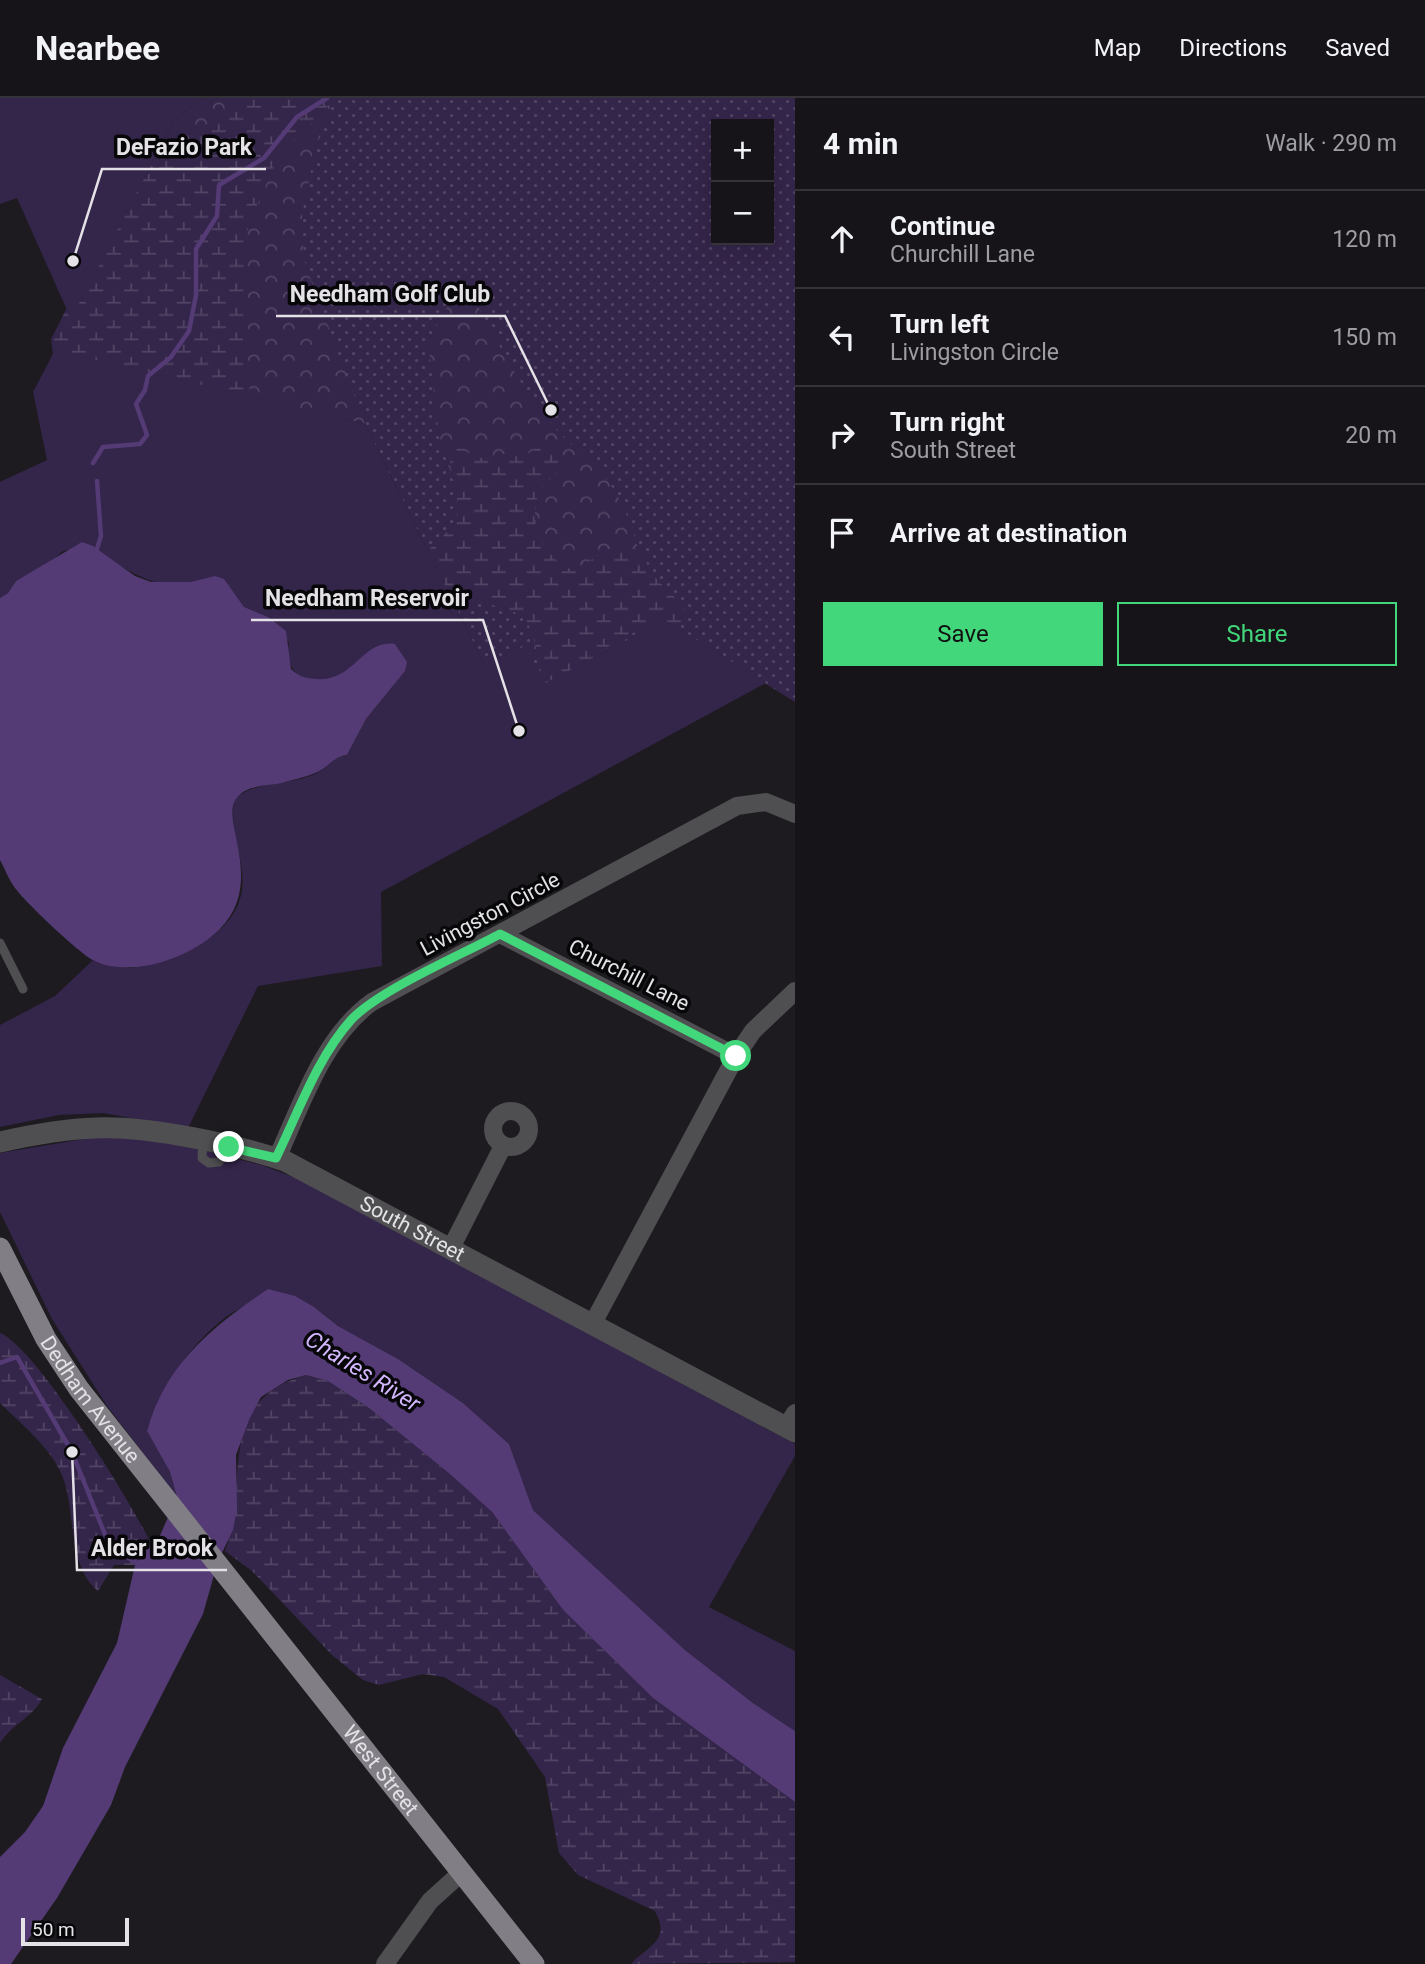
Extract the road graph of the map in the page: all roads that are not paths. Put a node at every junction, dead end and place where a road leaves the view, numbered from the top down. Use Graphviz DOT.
graph roads {
  1 [pos="795,814"];
  2 [pos="500,934"];
  3 [pos="0,943"];
  4 [pos="23,989"];
  5 [pos="795,991"];
  6 [pos="736,1056"];
  7 [pos="0,1142"];
  8 [pos="503,1146"];
  9 [pos="276,1158"];
  10 [pos="0,1248"];
  11 [pos="451,1248"];
  12 [pos="592,1325"];
  13 [pos="792,1424"];
  14 [pos="198,1541"];
  15 [pos="461,1873"];
  16 [pos="385,1964"];
  17 [pos="534,1964"];
  1 -- 2 [label="street, Livingston Circle"];
  2 -- 6 [label="street, Churchill Lane"];
  2 -- 9 [label="street, Livingston Circle"];
  3 -- 4 [label="lane"];
  5 -- 6 [label="street"];
  6 -- 12 [label="street"];
  7 -- 9 [label="street, South Street"];
  8 -- 11 [label="street"];
  9 -- 11 [label="street, South Street"];
  10 -- 14 [label="main road, Dedham Avenue"];
  11 -- 12 [label="street, South Street"];
  12 -- 13 [label="street, South Street"];
  14 -- 15 [label="main road, West Street"];
  15 -- 16 [label="street"];
  15 -- 17 [label="main road, West Street"];
}
